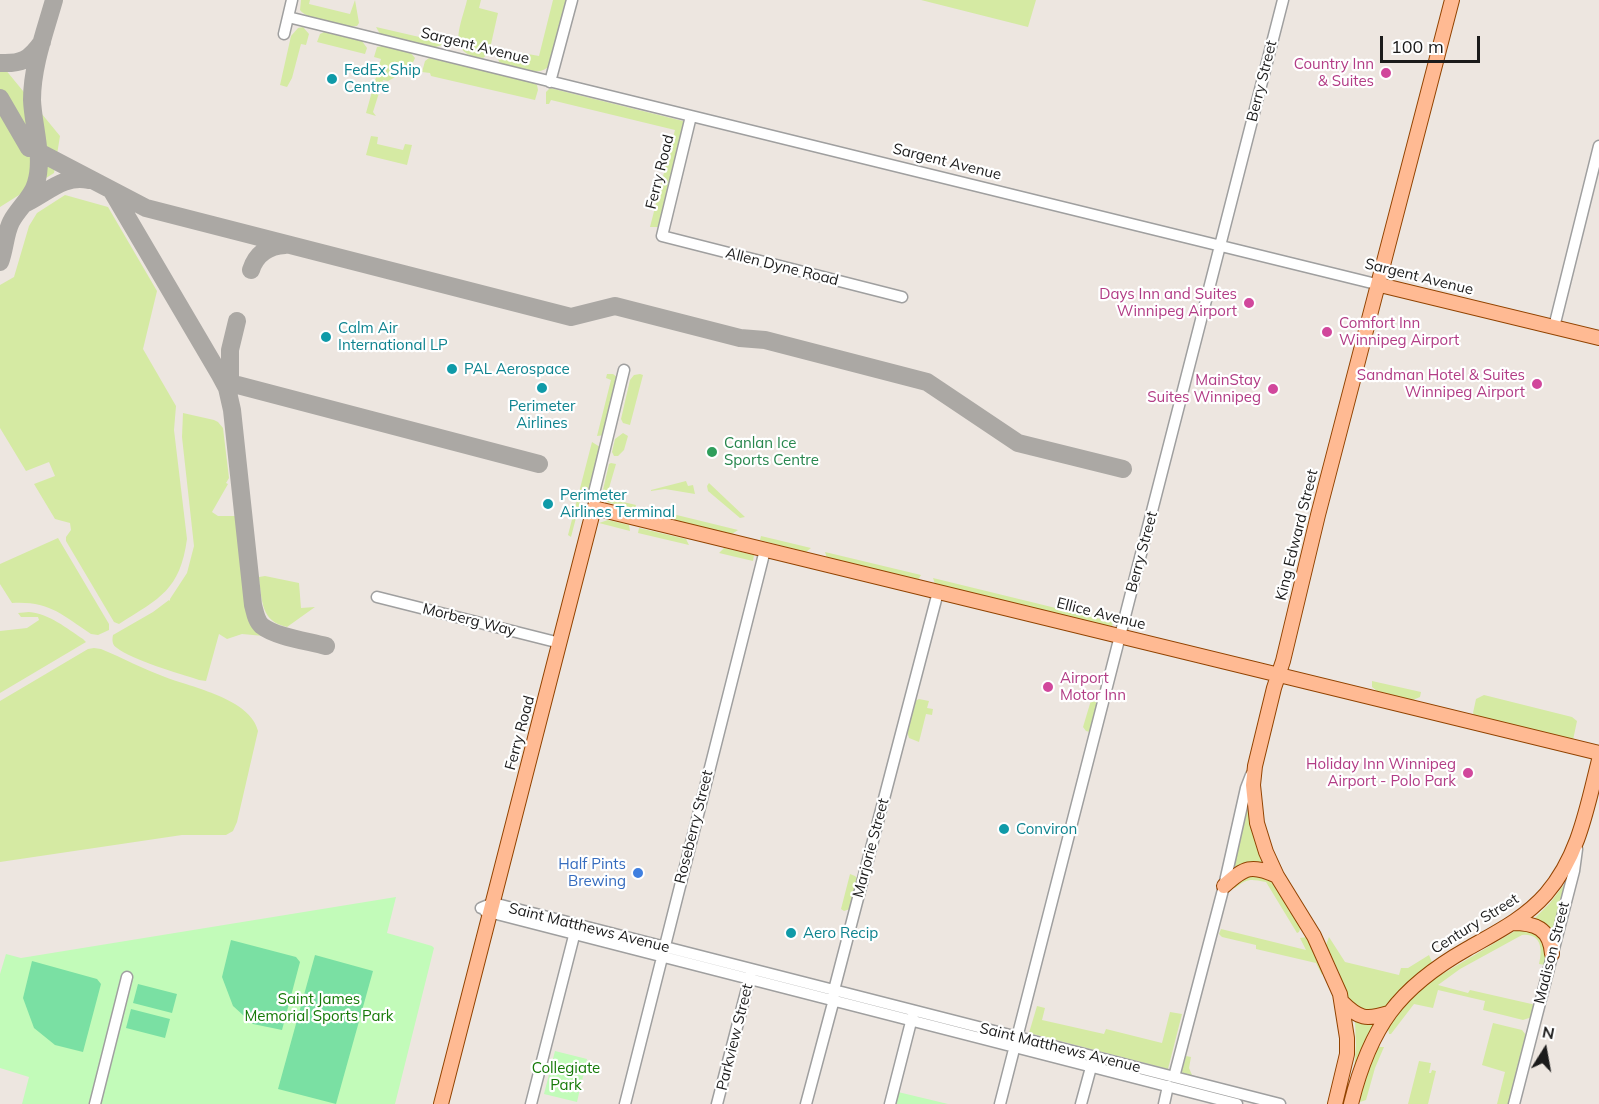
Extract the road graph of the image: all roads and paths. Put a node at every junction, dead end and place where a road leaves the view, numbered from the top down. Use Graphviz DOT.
graph roads {
  1 [pos="292,0"];
  2 [pos="572,0"];
  3 [pos="1282,0"];
  4 [pos="1452,0"];
  5 [pos="288,17"];
  6 [pos="284,34"];
  7 [pos="550,82"];
  8 [pos="691,116"];
  9 [pos="1599,146"];
  10 [pos="662,236"];
  11 [pos="1220,246"];
  12 [pos="1380,285"];
  13 [pos="902,297"];
  14 [pos="1554,327"];
  15 [pos="1599,338"];
  16 [pos="624,370"];
  17 [pos="594,508"];
  18 [pos="765,550"];
  19 [pos="938,592"];
  20 [pos="377,597"];
  21 [pos="1120,635"];
  22 [pos="560,643"];
  23 [pos="1278,675"];
  24 [pos="1599,753"];
  25 [pos="1599,760"];
  26 [pos="1255,766"];
  27 [pos="1579,837"];
  28 [pos="1277,876"];
  29 [pos="1224,886"];
  30 [pos="492,908"];
  31 [pos="1512,923"];
  32 [pos="576,930"];
  33 [pos="663,952"];
  34 [pos="1552,954"];
  35 [pos="751,974"];
  36 [pos="127,978"];
  37 [pos="833,996"];
  38 [pos="1342,1002"];
  39 [pos="1389,1013"];
  40 [pos="913,1016"];
  41 [pos="1016,1042"];
  42 [pos="1092,1062"];
  43 [pos="1171,1082"];
  44 [pos="1273,1103"];
  45 [pos="95,1104"];
  46 [pos="441,1104"];
  47 [pos="531,1104"];
  48 [pos="625,1104"];
  49 [pos="717,1104"];
  50 [pos="806,1104"];
  51 [pos="890,1104"];
  52 [pos="1000,1104"];
  53 [pos="1081,1104"];
  54 [pos="1164,1104"];
  55 [pos="1237,1104"];
  56 [pos="1335,1104"];
  57 [pos="1351,1104"];
  58 [pos="1514,1104"];
  1 -- 5 [label="street"];
  2 -- 7 [label="street"];
  3 -- 11 [label="street, Berry Street"];
  4 -- 12 [label="main road, King Edward Street"];
  5 -- 6 [label="street"];
  5 -- 7 [label="street, Sargent Avenue"];
  7 -- 8 [label="street, Sargent Avenue"];
  8 -- 10 [label="street, Ferry Road"];
  8 -- 11 [label="street, Sargent Avenue"];
  9 -- 14 [label="street"];
  10 -- 13 [label="street, Allen Dyne Road"];
  11 -- 12 [label="street, Sargent Avenue"];
  11 -- 21 [label="street, Berry Street"];
  12 -- 14 [label="main road, Sargent Avenue"];
  12 -- 23 [label="main road, King Edward Street"];
  14 -- 15 [label="main road, Sargent Avenue"];
  16 -- 17 [label="street, Ferry Road"];
  17 -- 18 [label="main road, Ellice Avenue"];
  17 -- 22 [label="main road, Ferry Road"];
  18 -- 19 [label="main road, Ellice Avenue"];
  18 -- 33 [label="street, Roseberry Street"];
  19 -- 21 [label="main road, Ellice Avenue"];
  19 -- 37 [label="street, Marjorie Street"];
  20 -- 22 [label="street, Morberg Way"];
  21 -- 23 [label="main road, Ellice Avenue"];
  21 -- 41 [label="street, Berry Street"];
  22 -- 30 [label="main road, Ferry Road"];
  23 -- 24 [label="main road, Ellice Avenue"];
  23 -- 26 [label="main road, King Edward Street"];
  25 -- 27 [label="main road, Century Street"];
  26 -- 28 [label="main road"];
  26 -- 29 [label="street, King Edward Street"];
  27 -- 31 [label="main road, Century Street"];
  27 -- 34 [label="street, Madison Street"];
  28 -- 29 [label="main road"];
  28 -- 38 [label="main road"];
  29 -- 43 [label="street, King Edward Street"];
  30 -- 32 [label="street, Saint Matthews Avenue"];
  30 -- 46 [label="main road, Ferry Road"];
  31 -- 34 [label="main road"];
  31 -- 39 [label="main road, Century Street"];
  32 -- 33 [label="street, Saint Matthews Avenue"];
  32 -- 47 [label="street"];
  33 -- 35 [label="street, Saint Matthews Avenue"];
  33 -- 48 [label="street, Roseberry Street"];
  34 -- 58 [label="street, Madison Street"];
  35 -- 37 [label="street, Saint Matthews Avenue"];
  35 -- 49 [label="street, Parkview Street"];
  36 -- 45 [label="street"];
  37 -- 40 [label="street, Saint Matthews Avenue"];
  37 -- 50 [label="street, Marjorie Street"];
  38 -- 39 [label="main road"];
  38 -- 56 [label="main road"];
  39 -- 57 [label="main road, Century Street"];
  40 -- 41 [label="street, Saint Matthews Avenue"];
  40 -- 51 [label="street"];
  41 -- 42 [label="street, Saint Matthews Avenue"];
  41 -- 52 [label="street, Berry Street"];
  42 -- 43 [label="street, Saint Matthews Avenue"];
  42 -- 53 [label="street"];
  43 -- 44 [label="street, Saint Matthews Avenue"];
  43 -- 54 [label="street, King Edward Street"];
  43 -- 55 [label="street, Saint Matthews Avenue"];
}
